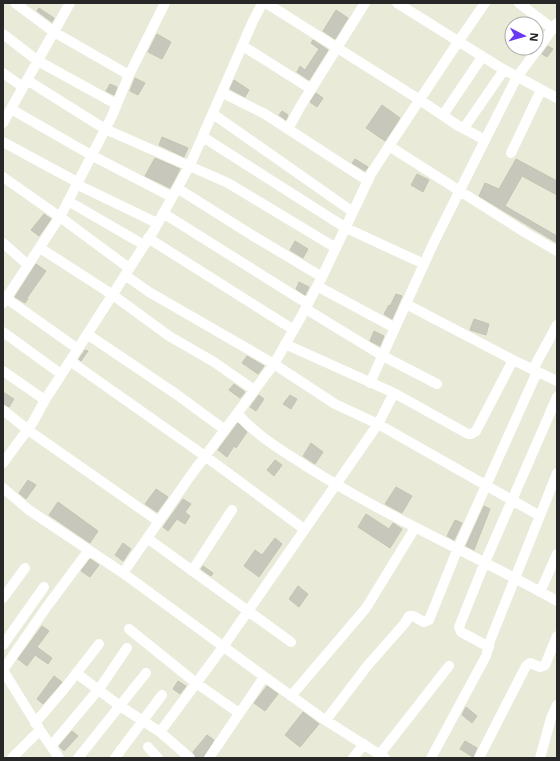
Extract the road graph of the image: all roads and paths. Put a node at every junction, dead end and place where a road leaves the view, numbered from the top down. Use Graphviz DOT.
graph roads {
  1 [pos="15,3"];
  2 [pos="165,3"];
  3 [pos="265,3"];
  4 [pos="365,3"];
  5 [pos="397,3"];
  6 [pos="486,3"];
  7 [pos="519,3"];
  8 [pos="67,4"];
  9 [pos="555,26"];
  10 [pos="54,32"];
  11 [pos="3,34"];
  12 [pos="458,42"];
  13 [pos="243,46"];
  14 [pos="338,48"];
  15 [pos="482,57"];
  16 [pos="38,61"];
  17 [pos="504,70"];
  18 [pos="3,73"];
  19 [pos="129,75"];
  20 [pos="517,77"];
  21 [pos="25,84"];
  22 [pos="311,89"];
  23 [pos="541,90"];
  24 [pos="223,92"];
  25 [pos="557,98"];
  26 [pos="420,100"];
  27 [pos="116,104"];
  28 [pos="11,109"];
  29 [pos="213,114"];
  30 [pos="443,115"];
  31 [pos="3,123"];
  32 [pos="464,128"];
  33 [pos="105,129"];
  34 [pos="288,129"];
  35 [pos="203,137"];
  36 [pos="485,140"];
  37 [pos="3,142"];
  38 [pos="389,146"];
  39 [pos="511,154"];
  40 [pos="91,155"];
  41 [pos="190,165"];
  42 [pos="3,178"];
  43 [pos="368,182"];
  44 [pos="77,183"];
  45 [pos="177,188"];
  46 [pos="459,190"];
  47 [pos="172,198"];
  48 [pos="68,201"];
  49 [pos="164,212"];
  50 [pos="353,212"];
  51 [pos="60,217"];
  52 [pos="158,223"];
  53 [pos="346,228"];
  54 [pos="3,242"];
  55 [pos="146,242"];
  56 [pos="40,248"];
  57 [pos="336,248"];
  58 [pos="557,252"];
  59 [pos="424,264"];
  60 [pos="28,265"];
  61 [pos="127,272"];
  62 [pos="319,282"];
  63 [pos="113,294"];
  64 [pos="4,299"];
  65 [pos="406,304"];
  66 [pos="307,307"];
  67 [pos="557,325"];
  68 [pos="395,328"];
  69 [pos="294,330"];
  70 [pos="3,332"];
  71 [pos="88,334"];
  72 [pos="286,344"];
  73 [pos="78,348"];
  74 [pos="383,356"];
  75 [pos="70,360"];
  76 [pos="513,360"];
  77 [pos="274,364"];
  78 [pos="535,370"];
  79 [pos="3,371"];
  80 [pos="62,374"];
  81 [pos="557,381"];
  82 [pos="370,383"];
  83 [pos="437,384"];
  84 [pos="254,390"];
  85 [pos="394,393"];
  86 [pos="557,397"];
  87 [pos="45,400"];
  88 [pos="3,410"];
  89 [pos="237,413"];
  90 [pos="378,424"];
  91 [pos="28,430"];
  92 [pos="225,430"];
  93 [pos="205,456"];
  94 [pos="3,463"];
  95 [pos="557,473"];
  96 [pos="336,484"];
  97 [pos="486,485"];
  98 [pos="555,486"];
  99 [pos="3,488"];
  100 [pos="512,500"];
  101 [pos="232,510"];
  102 [pos="540,516"];
  103 [pos="158,521"];
  104 [pos="414,528"];
  105 [pos="304,529"];
  106 [pos="147,538"];
  107 [pos="458,548"];
  108 [pos="89,550"];
  109 [pos="557,554"];
  110 [pos="485,562"];
  111 [pos="24,568"];
  112 [pos="192,571"];
  113 [pos="123,573"];
  114 [pos="514,577"];
  115 [pos="44,587"];
  116 [pos="540,592"];
  117 [pos="3,598"];
  118 [pos="557,601"];
  119 [pos="248,611"];
  120 [pos="129,630"];
  121 [pos="557,636"];
  122 [pos="291,642"];
  123 [pos="99,644"];
  124 [pos="3,645"];
  125 [pos="223,647"];
  126 [pos="488,647"];
  127 [pos="127,648"];
  128 [pos="448,666"];
  129 [pos="3,670"];
  130 [pos="76,673"];
  131 [pos="146,673"];
  132 [pos="264,677"];
  133 [pos="196,683"];
  134 [pos="99,689"];
  135 [pos="162,695"];
  136 [pos="291,696"];
  137 [pos="557,705"];
  138 [pos="120,706"];
  139 [pos="240,713"];
  140 [pos="143,720"];
  141 [pos="326,720"];
  142 [pos="38,727"];
  143 [pos="160,732"];
  144 [pos="364,744"];
  145 [pos="51,746"];
  146 [pos="148,747"];
  147 [pos="382,756"];
  148 [pos="12,758"];
  149 [pos="59,758"];
  150 [pos="78,758"];
  151 [pos="115,758"];
  152 [pos="158,758"];
  153 [pos="190,758"];
  154 [pos="209,758"];
  155 [pos="354,758"];
  156 [pos="431,758"];
  157 [pos="479,758"];
  158 [pos="540,758"];
  1 -- 10 [label="street"];
  2 -- 19 [label="street"];
  3 -- 13 [label="street"];
  3 -- 14 [label="street"];
  4 -- 14 [label="street"];
  5 -- 12 [label="street"];
  6 -- 12 [label="street"];
  7 -- 9 [label="street"];
  8 -- 10 [label="street"];
  9 -- 20 [label="street"];
  10 -- 16 [label="street"];
  10 -- 19 [label="street"];
  11 -- 16 [label="street"];
  12 -- 15 [label="street"];
  12 -- 26 [label="street"];
  13 -- 22 [label="street"];
  13 -- 24 [label="street"];
  14 -- 22 [label="street"];
  14 -- 26 [label="street"];
  15 -- 17 [label="street"];
  15 -- 30 [label="street"];
  16 -- 21 [label="street"];
  16 -- 27 [label="street"];
  17 -- 20 [label="street"];
  17 -- 32 [label="street"];
  18 -- 21 [label="street"];
  19 -- 27 [label="street"];
  20 -- 23 [label="street"];
  20 -- 36 [label="street"];
  21 -- 28 [label="street"];
  21 -- 33 [label="street"];
  22 -- 34 [label="street"];
  23 -- 25 [label="street"];
  23 -- 39 [label="street"];
  24 -- 29 [label="street"];
  24 -- 34 [label="street"];
  26 -- 30 [label="street"];
  26 -- 38 [label="street"];
  27 -- 33 [label="street"];
  28 -- 31 [label="street"];
  28 -- 40 [label="street"];
  29 -- 35 [label="street"];
  29 -- 50 [label="street"];
  30 -- 32 [label="street"];
  32 -- 36 [label="street"];
  33 -- 40 [label="street"];
  33 -- 41 [label="street"];
  34 -- 43 [label="street"];
  35 -- 41 [label="street"];
  35 -- 53 [label="street"];
  36 -- 46 [label="street"];
  37 -- 44 [label="street"];
  38 -- 43 [label="street"];
  38 -- 46 [label="street"];
  40 -- 44 [label="street"];
  40 -- 47 [label="street"];
  41 -- 45 [label="street"];
  41 -- 57 [label="street"];
  42 -- 51 [label="street"];
  43 -- 50 [label="street"];
  44 -- 48 [label="street"];
  44 -- 52 [label="street"];
  45 -- 47 [label="street"];
  45 -- 62 [label="street"];
  46 -- 58 [label="street"];
  46 -- 59 [label="street"];
  47 -- 49 [label="street"];
  48 -- 51 [label="street"];
  48 -- 55 [label="street"];
  49 -- 52 [label="street"];
  49 -- 66 [label="street"];
  50 -- 53 [label="street"];
  51 -- 56 [label="street"];
  51 -- 61 [label="street"];
  52 -- 55 [label="street"];
  53 -- 57 [label="street"];
  53 -- 59 [label="street"];
  54 -- 60 [label="street"];
  55 -- 61 [label="street"];
  55 -- 69 [label="street"];
  56 -- 60 [label="street"];
  56 -- 63 [label="street"];
  57 -- 62 [label="street"];
  59 -- 65 [label="street"];
  60 -- 64 [label="street"];
  61 -- 63 [label="street"];
  61 -- 77 [label="street"];
  62 -- 66 [label="street"];
  62 -- 68 [label="street"];
  63 -- 71 [label="street"];
  63 -- 84 [label="street"];
  64 -- 73 [label="street"];
  65 -- 68 [label="street"];
  65 -- 76 [label="street"];
  66 -- 69 [label="street"];
  66 -- 74 [label="street"];
  67 -- 78 [label="street"];
  68 -- 74 [label="street"];
  69 -- 72 [label="street"];
  70 -- 80 [label="street"];
  71 -- 73 [label="street"];
  71 -- 92 [label="street"];
  72 -- 77 [label="street"];
  72 -- 82 [label="street"];
  73 -- 75 [label="street"];
  74 -- 82 [label="street"];
  74 -- 83 [label="street"];
  75 -- 80 [label="street"];
  75 -- 93 [label="street"];
  76 -- 78 [label="street"];
  76 -- 85 [label="street"];
  77 -- 84 [label="street"];
  77 -- 90 [label="street"];
  78 -- 81 [label="street"];
  78 -- 97 [label="street"];
  79 -- 87 [label="street"];
  80 -- 87 [label="street"];
  82 -- 85 [label="street"];
  84 -- 89 [label="street"];
  85 -- 90 [label="street"];
  86 -- 100 [label="street"];
  87 -- 91 [label="street"];
  88 -- 91 [label="street"];
  89 -- 92 [label="street"];
  89 -- 96 [label="street"];
  90 -- 96 [label="street"];
  90 -- 97 [label="street"];
  91 -- 94 [label="street"];
  91 -- 103 [label="street"];
  92 -- 93 [label="street"];
  93 -- 103 [label="street"];
  93 -- 105 [label="street"];
  95 -- 98 [label="street"];
  96 -- 104 [label="street"];
  96 -- 105 [label="street"];
  97 -- 100 [label="street"];
  97 -- 107 [label="street"];
  98 -- 102 [label="street"];
  99 -- 108 [label="street"];
  100 -- 102 [label="street"];
  100 -- 110 [label="street"];
  101 -- 112 [label="street"];
  102 -- 114 [label="street"];
  103 -- 106 [label="street"];
  104 -- 107 [label="street"];
  104 -- 136 [label="street"];
  105 -- 119 [label="street"];
  106 -- 112 [label="street"];
  106 -- 113 [label="street"];
  107 -- 110 [label="street"];
  107 -- 141 [label="street"];
  108 -- 113 [label="street"];
  108 -- 129 [label="street"];
  109 -- 116 [label="street"];
  110 -- 114 [label="street"];
  110 -- 126 [label="street"];
  111 -- 117 [label="street"];
  112 -- 119 [label="street"];
  113 -- 125 [label="street"];
  114 -- 116 [label="street"];
  114 -- 126 [label="street"];
  115 -- 124 [label="street"];
  116 -- 118 [label="street"];
  119 -- 122 [label="street"];
  119 -- 125 [label="street"];
  120 -- 133 [label="street"];
  121 -- 157 [label="street"];
  123 -- 130 [label="street"];
  125 -- 132 [label="street"];
  125 -- 133 [label="street"];
  126 -- 156 [label="street"];
  127 -- 134 [label="street"];
  128 -- 147 [label="street"];
  129 -- 142 [label="street"];
  130 -- 134 [label="street"];
  130 -- 142 [label="street"];
  131 -- 138 [label="street"];
  132 -- 136 [label="street"];
  132 -- 139 [label="street"];
  133 -- 139 [label="street"];
  133 -- 143 [label="street"];
  134 -- 138 [label="street"];
  134 -- 145 [label="street"];
  135 -- 140 [label="street"];
  136 -- 141 [label="street"];
  137 -- 158 [label="street"];
  138 -- 140 [label="street"];
  138 -- 150 [label="street"];
  139 -- 154 [label="street"];
  140 -- 143 [label="street"];
  140 -- 151 [label="street"];
  141 -- 144 [label="street"];
  142 -- 145 [label="street"];
  142 -- 148 [label="street"];
  143 -- 153 [label="street"];
  144 -- 147 [label="street"];
  144 -- 155 [label="street"];
  145 -- 149 [label="street"];
  146 -- 152 [label="street"];
}
